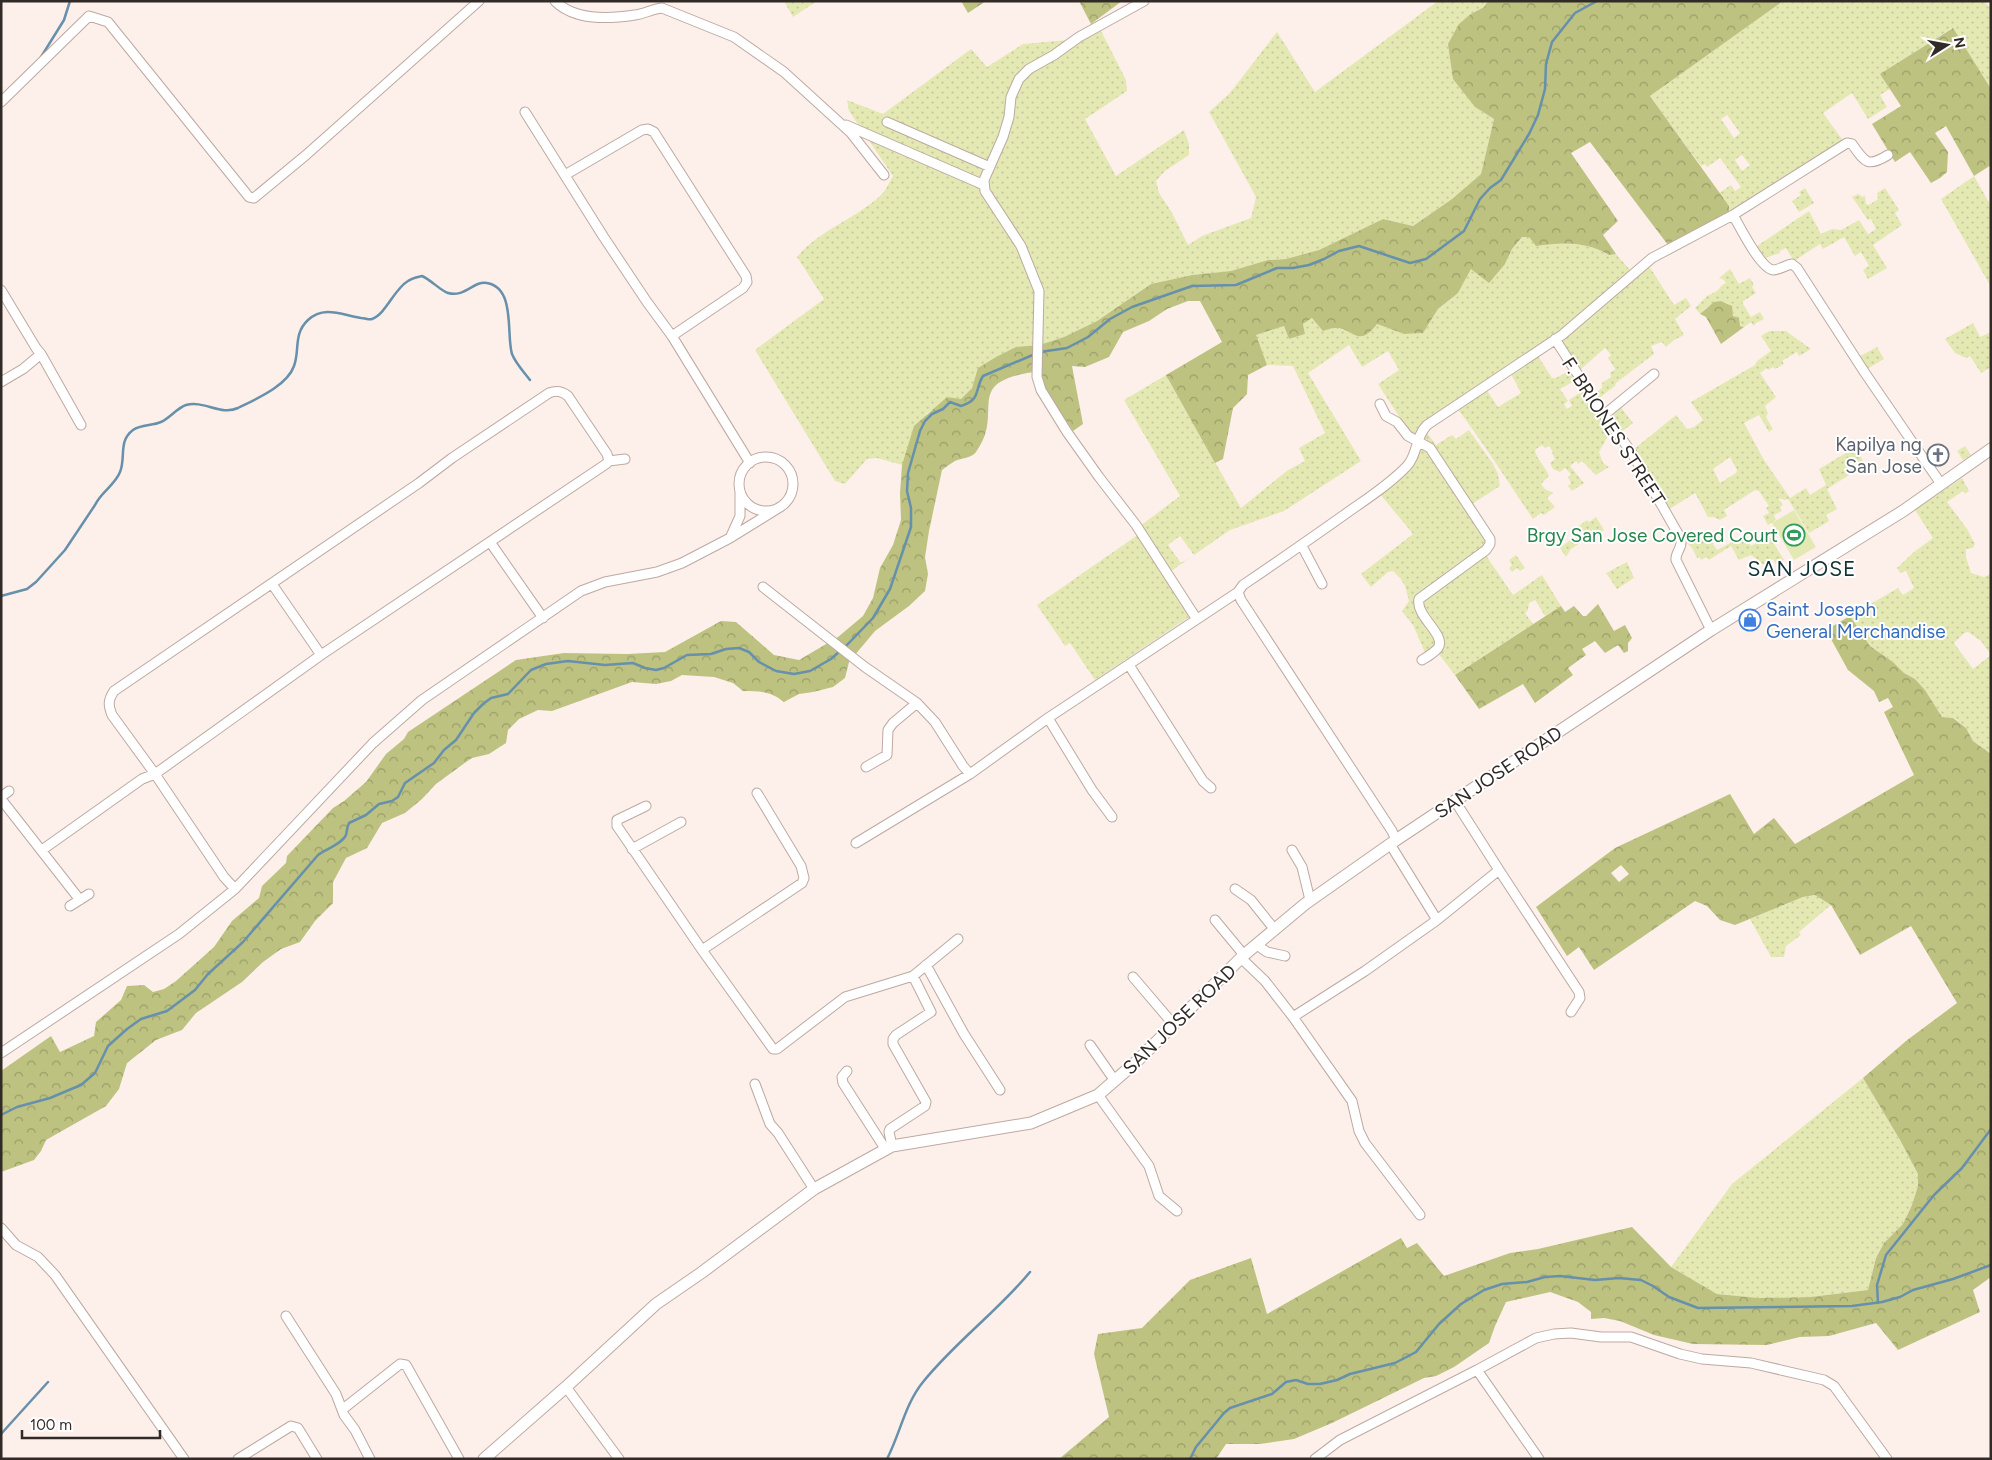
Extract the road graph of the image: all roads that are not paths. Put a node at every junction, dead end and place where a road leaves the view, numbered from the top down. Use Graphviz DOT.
graph roads {
  1 [pos="480,1"];
  2 [pos="555,1"];
  3 [pos="1144,1"];
  4 [pos="1,102"];
  5 [pos="525,112"];
  6 [pos="887,122"];
  7 [pos="841,123"];
  8 [pos="1888,155"];
  9 [pos="990,167"];
  10 [pos="565,175"];
  11 [pos="884,175"];
  12 [pos="984,185"];
  13 [pos="1733,216"];
  14 [pos="1,290"];
  15 [pos="672,336"];
  16 [pos="1555,339"];
  17 [pos="41,354"];
  18 [pos="1654,374"];
  19 [pos="1,382"];
  20 [pos="1380,404"];
  21 [pos="1604,415"];
  22 [pos="81,425"];
  23 [pos="1417,441"];
  24 [pos="1991,449"];
  25 [pos="625,459"];
  26 [pos="609,461"];
  27 [pos="750,462"];
  28 [pos="1942,484"];
  29 [pos="740,488"];
  30 [pos="780,507"];
  31 [pos="730,538"];
  32 [pos="490,542"];
  33 [pos="1302,546"];
  34 [pos="272,584"];
  35 [pos="1322,584"];
  36 [pos="763,587"];
  37 [pos="1238,592"];
  38 [pos="543,618"];
  39 [pos="1196,618"];
  40 [pos="1711,630"];
  41 [pos="321,655"];
  42 [pos="1422,660"];
  43 [pos="1129,665"];
  44 [pos="918,703"];
  45 [pos="1048,718"];
  46 [pos="866,767"];
  47 [pos="155,774"];
  48 [pos="970,774"];
  49 [pos="1211,788"];
  50 [pos="758,793"];
  51 [pos="4,796"];
  52 [pos="1455,801"];
  53 [pos="646,806"];
  54 [pos="1112,817"];
  55 [pos="681,822"];
  56 [pos="1393,842"];
  57 [pos="856,843"];
  58 [pos="632,849"];
  59 [pos="42,850"];
  60 [pos="1292,850"];
  61 [pos="1499,870"];
  62 [pos="234,889"];
  63 [pos="1235,889"];
  64 [pos="89,894"];
  65 [pos="80,900"];
  66 [pos="1310,900"];
  67 [pos="70,906"];
  68 [pos="1214,920"];
  69 [pos="1437,920"];
  70 [pos="1275,930"];
  71 [pos="958,940"];
  72 [pos="1257,945"];
  73 [pos="702,950"];
  74 [pos="1285,956"];
  75 [pos="1243,957"];
  76 [pos="926,965"];
  77 [pos="914,976"];
  78 [pos="1133,977"];
  79 [pos="1571,1012"];
  80 [pos="1293,1017"];
  81 [pos="1174,1025"];
  82 [pos="1090,1045"];
  83 [pos="1,1053"];
  84 [pos="847,1071"];
  85 [pos="1115,1080"];
  86 [pos="755,1084"];
  87 [pos="1000,1090"];
  88 [pos="1098,1095"];
  89 [pos="889,1148"];
  90 [pos="814,1189"];
  91 [pos="1178,1211"];
  92 [pos="1420,1215"];
  93 [pos="1,1228"];
  94 [pos="286,1316"];
  95 [pos="1477,1370"];
  96 [pos="566,1387"];
  97 [pos="343,1409"];
  98 [pos="184,1459"];
  99 [pos="238,1459"];
  100 [pos="317,1459"];
  101 [pos="370,1459"];
  102 [pos="459,1459"];
  103 [pos="484,1459"];
  104 [pos="619,1459"];
  105 [pos="1315,1459"];
  106 [pos="1539,1459"];
  107 [pos="1887,1459"];
  1 -- 4 [label="street"];
  2 -- 7 [label="street"];
  3 -- 9 [label="street"];
  5 -- 10 [label="street"];
  6 -- 9 [label="street"];
  7 -- 11 [label="street"];
  7 -- 12 [label="street"];
  8 -- 13 [label="street"];
  9 -- 12 [label="street"];
  10 -- 15 [label="street"];
  10 -- 15 [label="street"];
  12 -- 39 [label="street"];
  13 -- 16 [label="street"];
  13 -- 28 [label="street"];
  14 -- 17 [label="street"];
  15 -- 27 [label="street"];
  16 -- 21 [label="street, F. BRIONES STREET"];
  16 -- 23 [label="street"];
  17 -- 19 [label="street"];
  17 -- 22 [label="street"];
  18 -- 21 [label="street"];
  20 -- 23 [label="street"];
  21 -- 40 [label="street, F. BRIONES STREET"];
  23 -- 33 [label="street"];
  23 -- 42 [label="street"];
  24 -- 28 [label="street, SAN JOSE ROAD"];
  25 -- 26 [label="street"];
  26 -- 32 [label="street"];
  26 -- 34 [label="street"];
  27 -- 29 [label="street"];
  27 -- 30 [label="street"];
  28 -- 40 [label="street, SAN JOSE ROAD"];
  29 -- 30 [label="street"];
  29 -- 31 [label="street"];
  30 -- 31 [label="street"];
  31 -- 38 [label="street"];
  32 -- 38 [label="street"];
  32 -- 41 [label="street"];
  33 -- 35 [label="street"];
  33 -- 37 [label="street"];
  34 -- 41 [label="street"];
  34 -- 47 [label="street"];
  36 -- 44 [label="street"];
  37 -- 39 [label="street"];
  37 -- 56 [label="street"];
  38 -- 62 [label="street"];
  39 -- 43 [label="street"];
  40 -- 52 [label="street, SAN JOSE ROAD"];
  41 -- 47 [label="street"];
  43 -- 45 [label="street"];
  43 -- 49 [label="street"];
  44 -- 46 [label="street"];
  44 -- 48 [label="street"];
  45 -- 48 [label="street"];
  45 -- 54 [label="street"];
  47 -- 59 [label="street"];
  47 -- 62 [label="street"];
  48 -- 57 [label="street"];
  50 -- 73 [label="street"];
  51 -- 59 [label="street"];
  52 -- 56 [label="street, SAN JOSE ROAD"];
  52 -- 61 [label="street"];
  53 -- 58 [label="street"];
  55 -- 58 [label="street"];
  56 -- 66 [label="street, SAN JOSE ROAD"];
  56 -- 69 [label="street"];
  58 -- 73 [label="street"];
  59 -- 65 [label="street"];
  60 -- 66 [label="street"];
  61 -- 69 [label="street"];
  61 -- 79 [label="street"];
  62 -- 83 [label="street"];
  63 -- 70 [label="street"];
  64 -- 65 [label="street"];
  65 -- 67 [label="street"];
  66 -- 70 [label="street, SAN JOSE ROAD"];
  68 -- 75 [label="street"];
  69 -- 80 [label="street"];
  70 -- 72 [label="street, SAN JOSE ROAD"];
  71 -- 76 [label="street"];
  72 -- 74 [label="street"];
  72 -- 75 [label="street, SAN JOSE ROAD"];
  73 -- 77 [label="street"];
  75 -- 80 [label="street"];
  75 -- 81 [label="street, SAN JOSE ROAD"];
  76 -- 77 [label="street"];
  76 -- 87 [label="street"];
  77 -- 89 [label="street"];
  78 -- 81 [label="street"];
  80 -- 92 [label="street"];
  81 -- 85 [label="street, SAN JOSE ROAD"];
  82 -- 85 [label="street"];
  84 -- 89 [label="street"];
  85 -- 88 [label="street, SAN JOSE ROAD"];
  86 -- 90 [label="street"];
  88 -- 89 [label="street, SAN JOSE ROAD"];
  88 -- 91 [label="street"];
  89 -- 90 [label="street, SAN JOSE ROAD"];
  90 -- 96 [label="street, SAN JOSE ROAD"];
  93 -- 98 [label="street"];
  94 -- 97 [label="street"];
  95 -- 105 [label="street"];
  95 -- 106 [label="street"];
  95 -- 107 [label="street"];
  96 -- 103 [label="street, SAN JOSE ROAD"];
  96 -- 104 [label="street"];
  97 -- 101 [label="street"];
  97 -- 102 [label="street"];
  99 -- 100 [label="street"];
}
